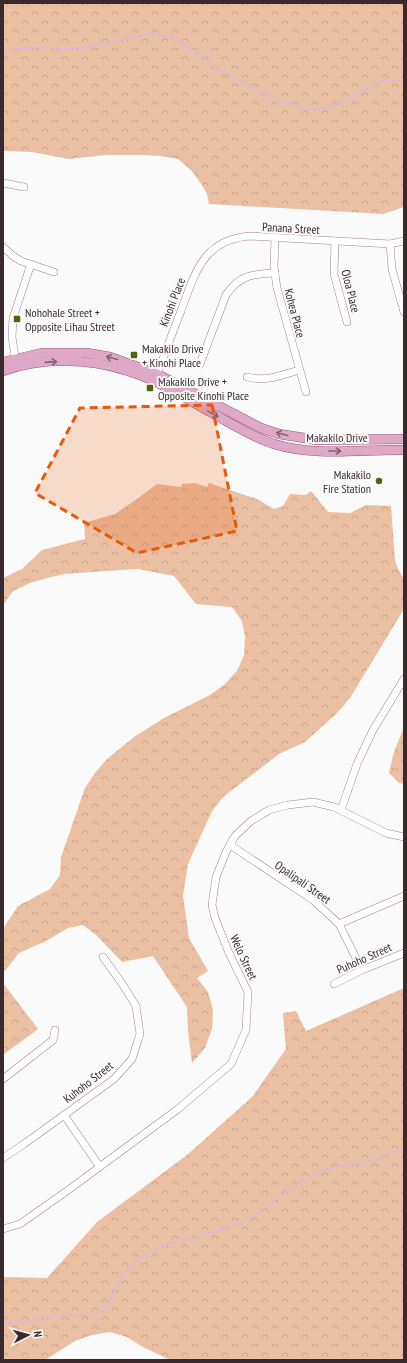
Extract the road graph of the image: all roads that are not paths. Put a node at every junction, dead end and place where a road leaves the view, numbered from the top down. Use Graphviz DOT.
graph roads {
  1 [pos="3,183"];
  2 [pos="24,187"];
  3 [pos="275,238"];
  4 [pos="335,241"];
  5 [pos="404,241"];
  6 [pos="390,244"];
  7 [pos="3,247"];
  8 [pos="31,264"];
  9 [pos="54,272"];
  10 [pos="275,273"];
  11 [pos="194,276"];
  12 [pos="404,312"];
  13 [pos="347,322"];
  14 [pos="12,325"];
  15 [pos="3,326"];
  16 [pos="3,362"];
  17 [pos="16,363"];
  18 [pos="200,364"];
  19 [pos="299,370"];
  20 [pos="3,371"];
  21 [pos="247,377"];
  22 [pos="156,378"];
  23 [pos="306,392"];
  24 [pos="379,439"];
  25 [pos="404,439"];
  26 [pos="379,449"];
  27 [pos="404,450"];
  28 [pos="404,679"];
  29 [pos="341,810"];
  30 [pos="404,836"];
  31 [pos="230,845"];
  32 [pos="404,896"];
  33 [pos="339,924"];
  34 [pos="404,953"];
  35 [pos="103,957"];
  36 [pos="362,970"];
  37 [pos="334,984"];
  38 [pos="55,1030"];
  39 [pos="3,1079"];
  40 [pos="64,1115"];
  41 [pos="3,1158"];
  42 [pos="100,1167"];
  43 [pos="3,1229"];
  1 -- 2 [label="street"];
  3 -- 4 [label="street, Panana Street"];
  3 -- 10 [label="street, Kohea Place"];
  3 -- 11 [label="street, Panana Street"];
  4 -- 6 [label="street, Panana Street"];
  4 -- 13 [label="street, Oloa Place"];
  5 -- 6 [label="street, Panana Street"];
  6 -- 12 [label="street"];
  7 -- 8 [label="street"];
  8 -- 9 [label="street"];
  8 -- 14 [label="street"];
  10 -- 18 [label="street"];
  10 -- 19 [label="street, Kohea Place"];
  11 -- 22 [label="street, Kinohi Place"];
  14 -- 15 [label="street"];
  14 -- 17 [label="street"];
  16 -- 17 [label="main road, Makakilo Drive"];
  17 -- 20 [label="main road, Makakilo Drive"];
  17 -- 22 [label="main road, Makakilo Drive"];
  19 -- 21 [label="street"];
  19 -- 23 [label="street, Kohea Place"];
  24 -- 22 [label="main road, Makakilo Drive, one-way"];
  22 -- 26 [label="main road, Makakilo Drive, one-way"];
  24 -- 25 [label="main road, Makakilo Drive"];
  24 -- 26 [label="main road"];
  26 -- 27 [label="main road, Makakilo Drive"];
  28 -- 29 [label="street"];
  29 -- 30 [label="street, Welo Street"];
  29 -- 31 [label="street, Welo Street"];
  31 -- 33 [label="street, Opalipali Street"];
  31 -- 42 [label="street, Welo Street"];
  32 -- 33 [label="street"];
  33 -- 36 [label="street, Opalipali Street"];
  34 -- 36 [label="street, Puhoho Street"];
  35 -- 40 [label="street, Kuhoho Street"];
  36 -- 37 [label="street, Puhoho Street"];
  38 -- 39 [label="street"];
  40 -- 41 [label="street, Kuhoho Street"];
  40 -- 42 [label="street"];
  42 -- 43 [label="street, Welo Street"];
}
